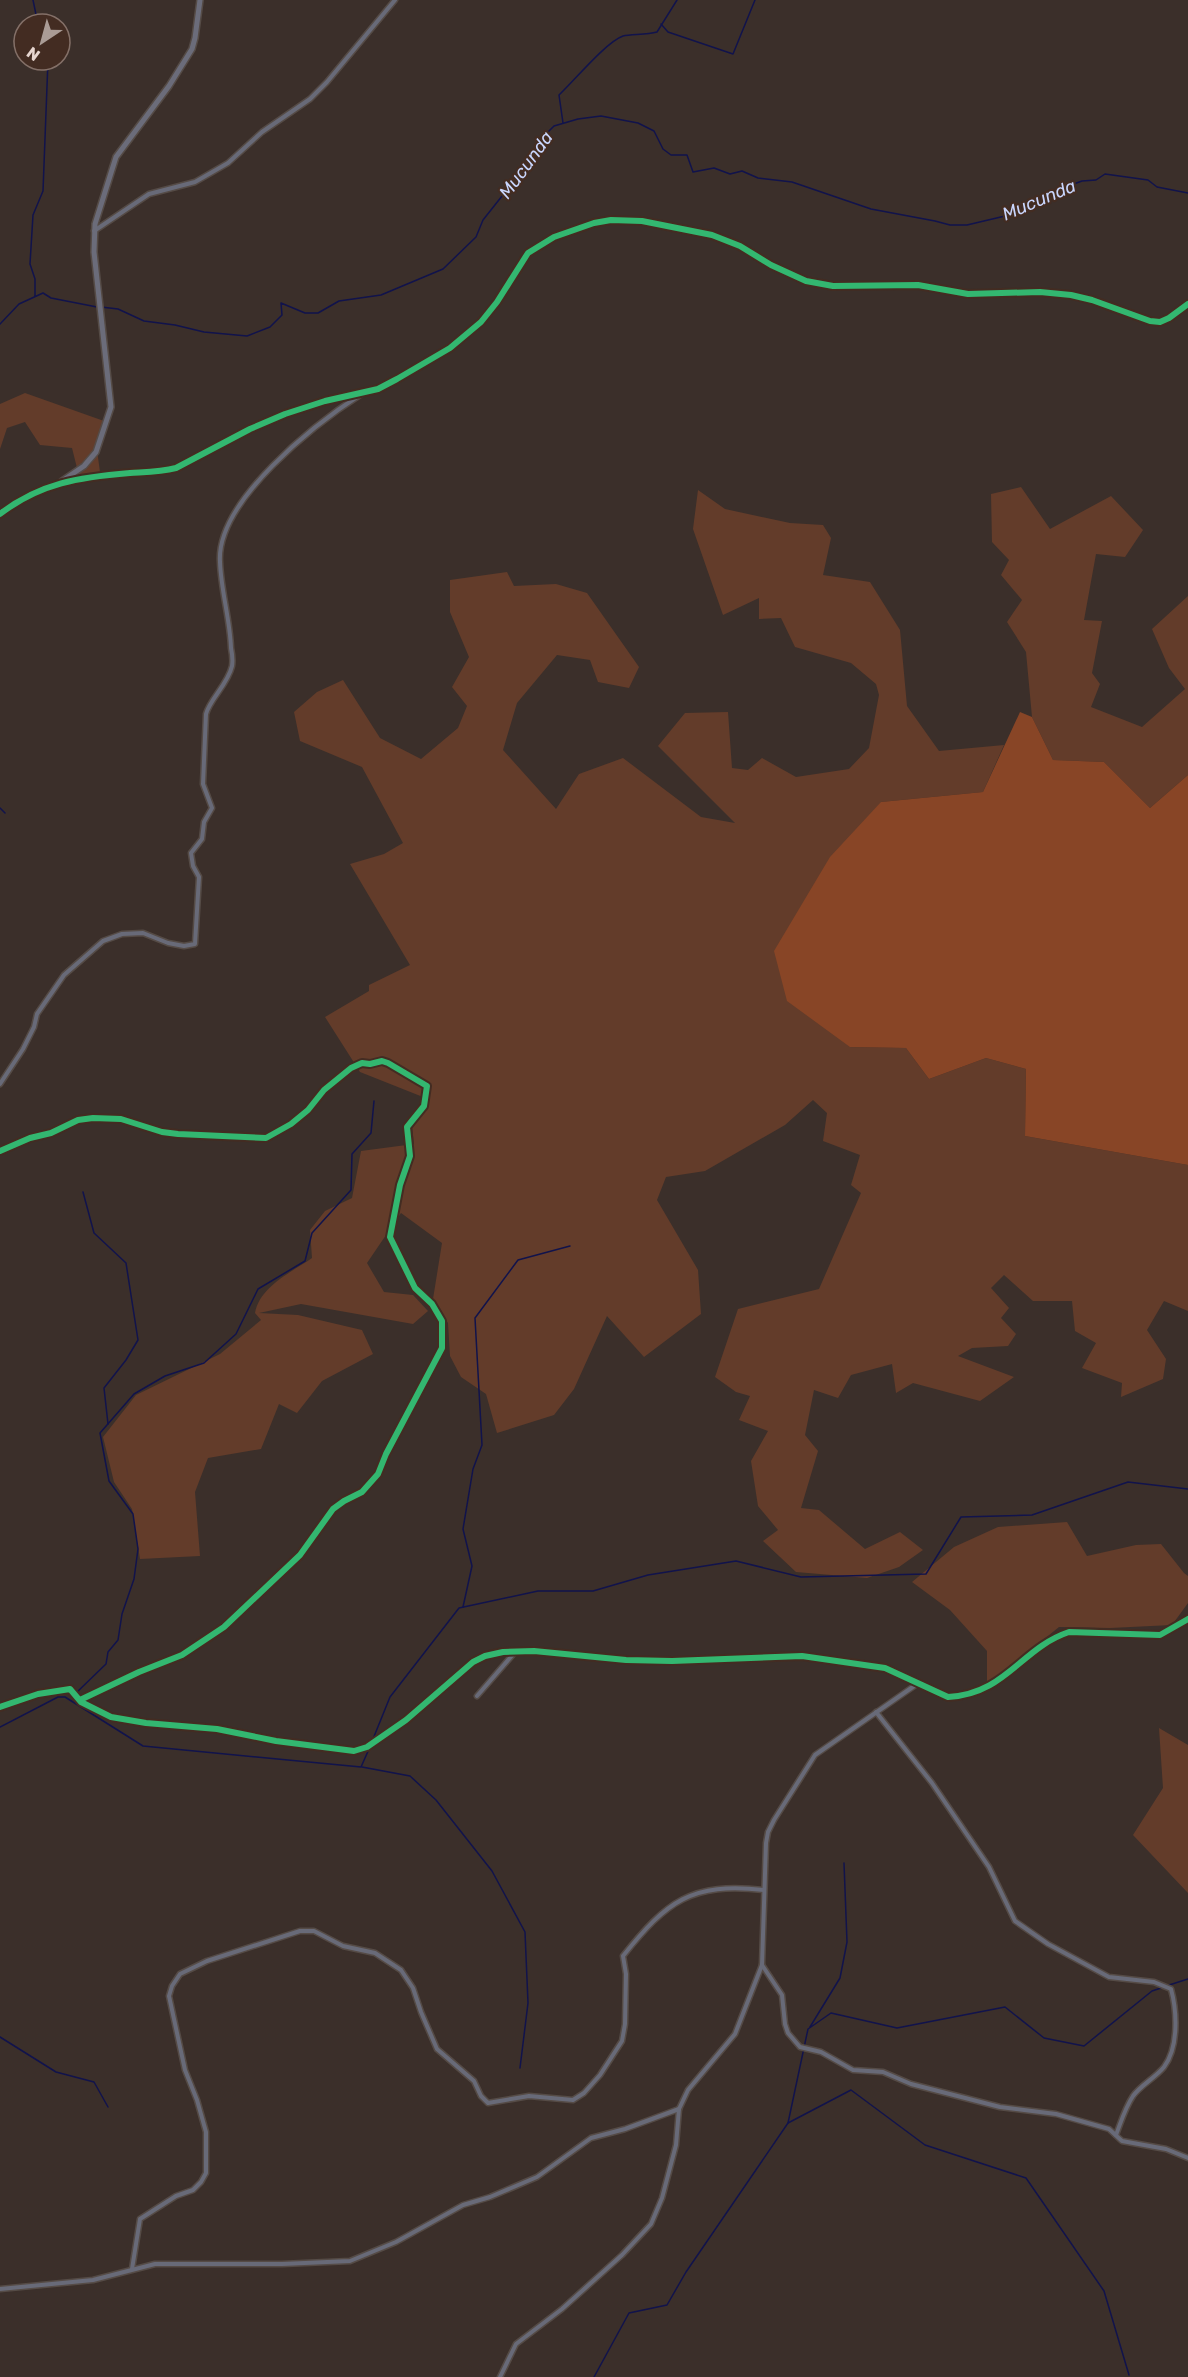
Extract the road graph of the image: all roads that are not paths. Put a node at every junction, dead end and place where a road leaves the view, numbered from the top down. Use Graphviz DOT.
graph roads {
  1 [pos="200,0"];
  2 [pos="395,0"];
  3 [pos="94,232"];
  4 [pos="1188,304"];
  5 [pos="364,393"];
  6 [pos="59,483"];
  7 [pos="0,514"];
  8 [pos="0,1084"];
  9 [pos="0,1151"];
  10 [pos="1188,1619"];
  11 [pos="516,1651"];
  12 [pos="917,1684"];
  13 [pos="477,1695"];
  14 [pos="80,1699"];
  15 [pos="0,1707"];
  16 [pos="876,1712"];
  17 [pos="764,1890"];
  18 [pos="762,1965"];
  19 [pos="678,2109"];
  20 [pos="1116,2135"];
  21 [pos="1188,2158"];
  22 [pos="132,2269"];
  23 [pos="0,2289"];
  24 [pos="500,2377"];
  1 -- 3 [label="street"];
  2 -- 3 [label="street"];
  3 -- 6 [label="street"];
  4 -- 5 [label="street"];
  5 -- 6 [label="street"];
  5 -- 8 [label="street"];
  6 -- 7 [label="street"];
  9 -- 14 [label="street"];
  10 -- 12 [label="street"];
  11 -- 12 [label="street"];
  11 -- 13 [label="street"];
  11 -- 14 [label="street"];
  12 -- 16 [label="street"];
  14 -- 15 [label="street"];
  16 -- 17 [label="street"];
  16 -- 20 [label="street"];
  17 -- 18 [label="street"];
  17 -- 22 [label="street"];
  18 -- 19 [label="street"];
  18 -- 20 [label="street"];
  19 -- 22 [label="street"];
  19 -- 24 [label="street"];
  20 -- 21 [label="street"];
  22 -- 23 [label="street"];
}
